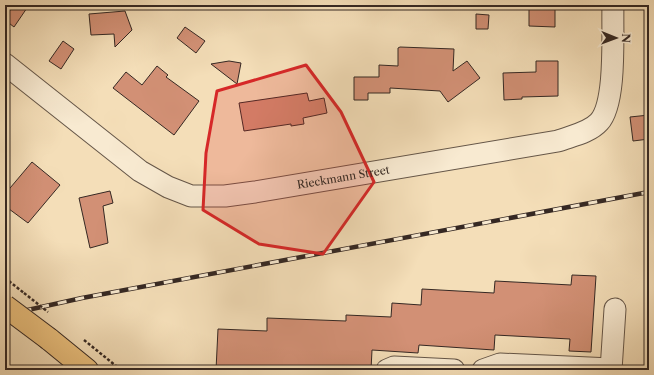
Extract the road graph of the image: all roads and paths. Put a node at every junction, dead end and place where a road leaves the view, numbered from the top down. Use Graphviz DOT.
graph roads {
  1 [pos="613,5"];
  2 [pos="5,64"];
  3 [pos="5,278"];
  4 [pos="5,306"];
  5 [pos="615,309"];
  6 [pos="53,316"];
  7 [pos="81,338"];
  8 [pos="87,370"];
  9 [pos="121,370"];
  10 [pos="387,370"];
  11 [pos="454,370"];
  12 [pos="483,370"];
  13 [pos="611,370"];
  1 -- 2 [label="street, Rieckmann Street"];
  3 -- 6 [label="path, bridge"];
  4 -- 8 [label="main road, bridge"];
  5 -- 13 [label="street"];
  7 -- 9 [label="path"];
  10 -- 11 [label="street"];
  12 -- 13 [label="street"];
}
